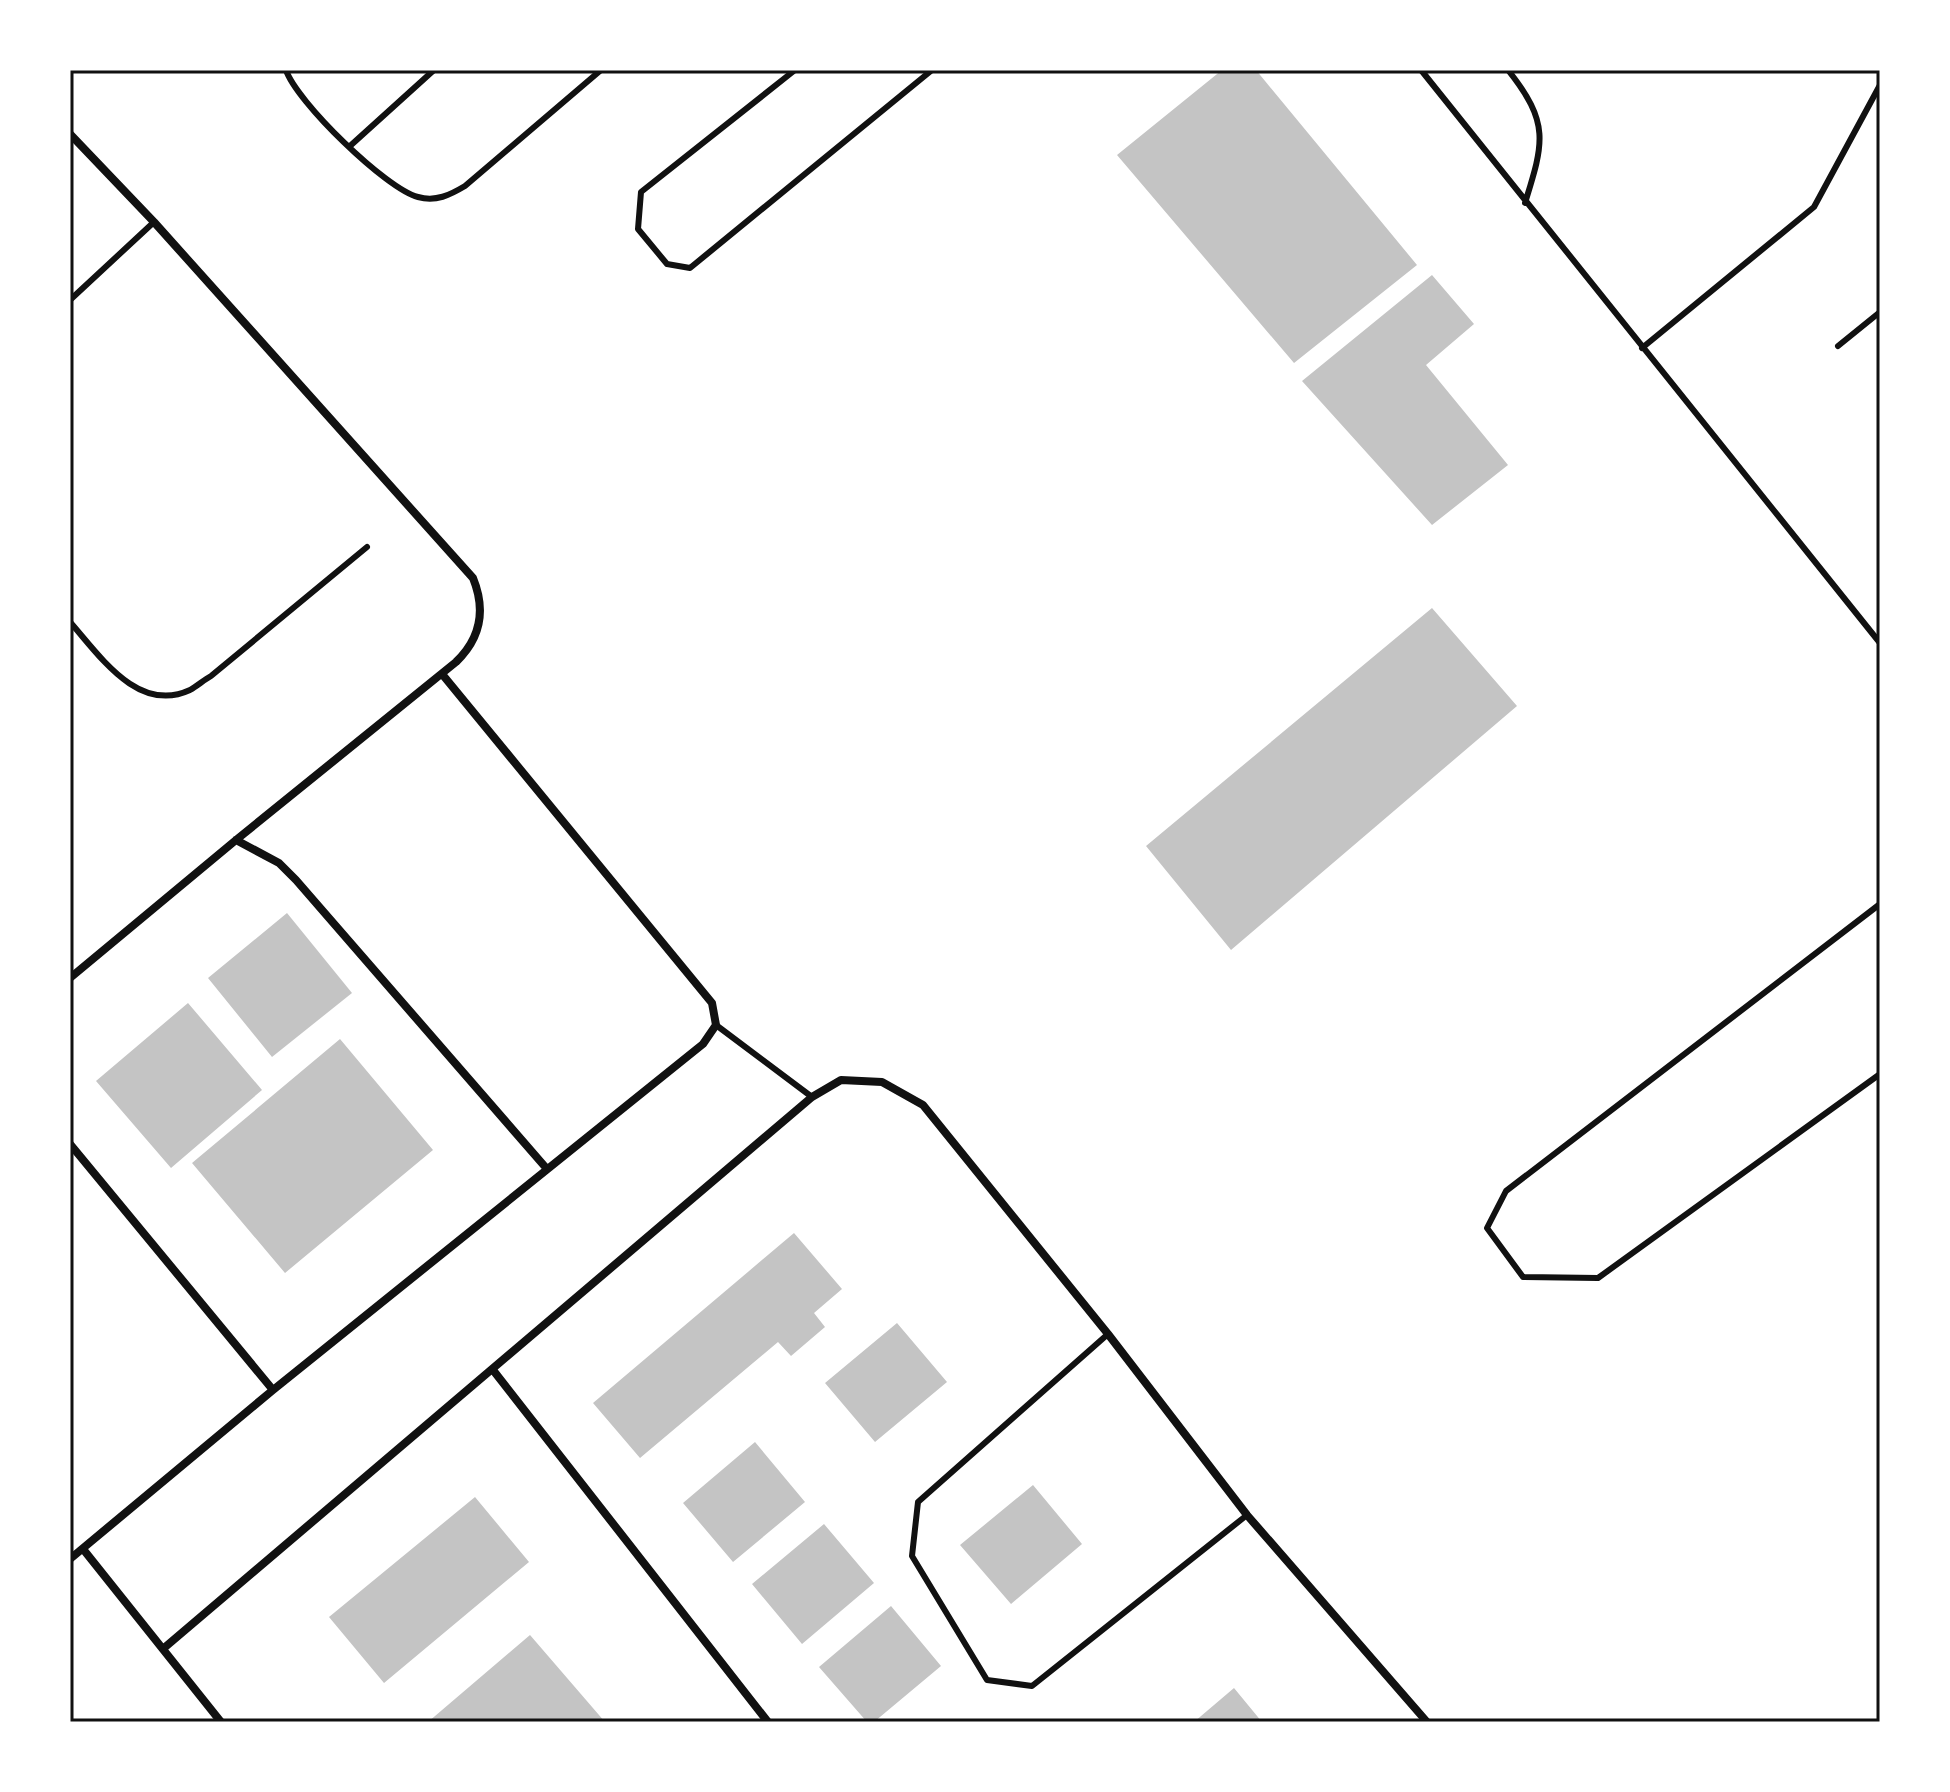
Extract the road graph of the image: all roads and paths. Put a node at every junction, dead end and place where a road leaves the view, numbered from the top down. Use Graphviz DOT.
graph roads {
  1 [pos="286,70"];
  2 [pos="434,70"];
  3 [pos="601,70"];
  4 [pos="795,70"];
  5 [pos="932,70"];
  6 [pos="1421,70"];
  7 [pos="1508,70"];
  8 [pos="1880,85"];
  9 [pos="70,134"];
  10 [pos="350,146"];
  11 [pos="1525,203"];
  12 [pos="154,222"];
  13 [pos="70,300"];
  14 [pos="1880,312"];
  15 [pos="1838,346"];
  16 [pos="1642,348"];
  17 [pos="367,547"];
  18 [pos="70,622"];
  19 [pos="1880,643"];
  20 [pos="442,674"];
  21 [pos="236,840"];
  22 [pos="1880,904"];
  23 [pos="70,978"];
  24 [pos="716,1025"];
  25 [pos="1880,1074"];
  26 [pos="812,1097"];
  27 [pos="70,1144"];
  28 [pos="547,1169"];
  29 [pos="1108,1334"];
  30 [pos="493,1370"];
  31 [pos="273,1390"];
  32 [pos="1247,1515"];
  33 [pos="83,1549"];
  34 [pos="70,1559"];
  35 [pos="164,1648"];
  36 [pos="221,1722"];
  37 [pos="768,1722"];
  38 [pos="1427,1722"];
  1 -- 10 [label="lane"];
  2 -- 10 [label="lane"];
  3 -- 10 [label="lane"];
  4 -- 5 [label="lane"];
  6 -- 11 [label="lane"];
  7 -- 11 [label="lane"];
  8 -- 16 [label="lane"];
  9 -- 12 [label="street"];
  11 -- 16 [label="lane"];
  12 -- 13 [label="lane"];
  12 -- 20 [label="street"];
  14 -- 15 [label="lane"];
  16 -- 19 [label="lane"];
  17 -- 18 [label="lane"];
  20 -- 21 [label="street"];
  20 -- 24 [label="street"];
  21 -- 23 [label="street"];
  21 -- 28 [label="street"];
  22 -- 25 [label="lane"];
  24 -- 26 [label="lane"];
  24 -- 28 [label="street"];
  26 -- 29 [label="street"];
  26 -- 30 [label="street"];
  27 -- 31 [label="street"];
  28 -- 31 [label="street"];
  29 -- 32 [label="street"];
  29 -- 32 [label="lane"];
  30 -- 35 [label="street"];
  30 -- 37 [label="street"];
  31 -- 33 [label="street"];
  32 -- 38 [label="street"];
  33 -- 34 [label="street"];
  33 -- 35 [label="street"];
  35 -- 36 [label="street"];
}
